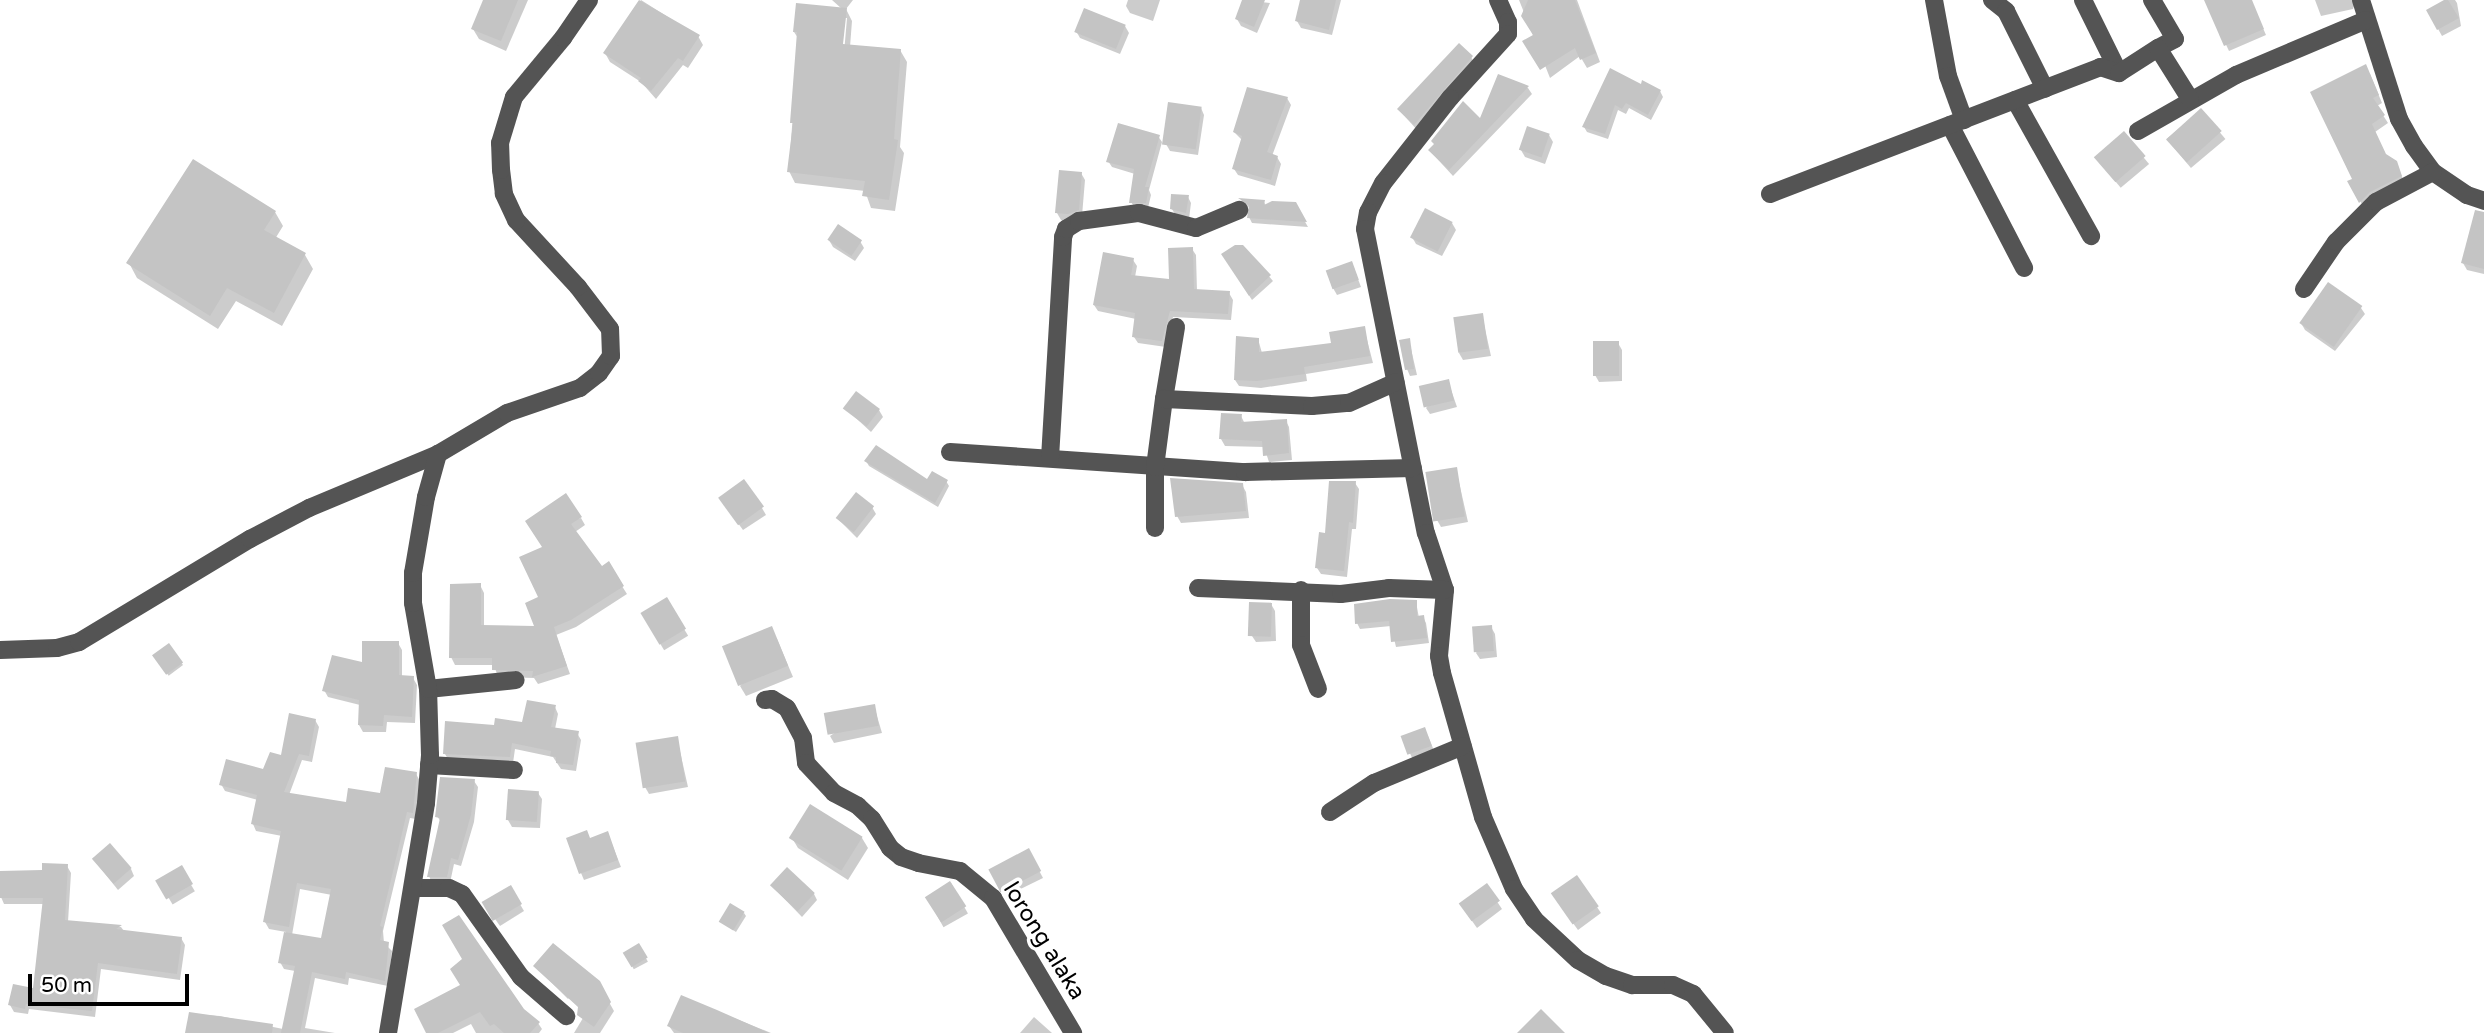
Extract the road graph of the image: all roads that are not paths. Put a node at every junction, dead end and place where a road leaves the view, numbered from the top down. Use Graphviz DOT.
graph roads {
  1 [pos="589,0"];
  2 [pos="1497,0"];
  3 [pos="1934,0"];
  4 [pos="1992,0"];
  5 [pos="2083,0"];
  6 [pos="2152,0"];
  7 [pos="2361,0"];
  8 [pos="2367,20"];
  9 [pos="2158,48"];
  10 [pos="2119,73"];
  11 [pos="2045,89"];
  12 [pos="2190,99"];
  13 [pos="2015,100"];
  14 [pos="1957,122"];
  15 [pos="2138,131"];
  16 [pos="2433,172"];
  17 [pos="1770,194"];
  18 [pos="2483,199"];
  19 [pos="1239,210"];
  20 [pos="2091,236"];
  21 [pos="2024,268"];
  22 [pos="2304,289"];
  23 [pos="1176,327"];
  24 [pos="1396,382"];
  25 [pos="1164,399"];
  26 [pos="950,452"];
  27 [pos="438,454"];
  28 [pos="1050,458"];
  29 [pos="1155,467"];
  30 [pos="1413,468"];
  31 [pos="1156,528"];
  32 [pos="1198,588"];
  33 [pos="1301,590"];
  34 [pos="1445,590"];
  35 [pos="0,650"];
  36 [pos="516,680"];
  37 [pos="428,689"];
  38 [pos="1318,689"];
  39 [pos="765,700"];
  40 [pos="1463,746"];
  41 [pos="429,765"];
  42 [pos="514,770"];
  43 [pos="1330,812"];
  44 [pos="413,888"];
  45 [pos="566,1016"];
  46 [pos="388,1033"];
  47 [pos="1073,1033"];
  48 [pos="1725,1033"];
  1 -- 27 [label="street"];
  2 -- 24 [label="street"];
  3 -- 14 [label="street"];
  4 -- 11 [label="street"];
  5 -- 10 [label="street"];
  6 -- 9 [label="street"];
  7 -- 8 [label="street"];
  8 -- 12 [label="street"];
  8 -- 16 [label="street"];
  9 -- 10 [label="street"];
  9 -- 12 [label="street"];
  10 -- 11 [label="street"];
  11 -- 13 [label="street"];
  12 -- 15 [label="street"];
  13 -- 14 [label="street"];
  13 -- 20 [label="street"];
  14 -- 17 [label="street"];
  14 -- 21 [label="street"];
  16 -- 18 [label="street"];
  16 -- 22 [label="street"];
  19 -- 28 [label="street"];
  23 -- 25 [label="street"];
  24 -- 25 [label="street"];
  24 -- 30 [label="street"];
  25 -- 29 [label="street"];
  26 -- 28 [label="street"];
  27 -- 35 [label="street"];
  27 -- 37 [label="street"];
  28 -- 29 [label="street"];
  29 -- 30 [label="street"];
  29 -- 31 [label="street"];
  30 -- 34 [label="street"];
  32 -- 33 [label="street"];
  33 -- 34 [label="street"];
  33 -- 38 [label="street"];
  34 -- 40 [label="street"];
  36 -- 37 [label="street"];
  37 -- 41 [label="street"];
  39 -- 47 [label="street, lorong alaka"];
  40 -- 43 [label="street"];
  40 -- 48 [label="street"];
  41 -- 42 [label="street"];
  41 -- 44 [label="street"];
  44 -- 45 [label="street"];
  44 -- 46 [label="street"];
}
